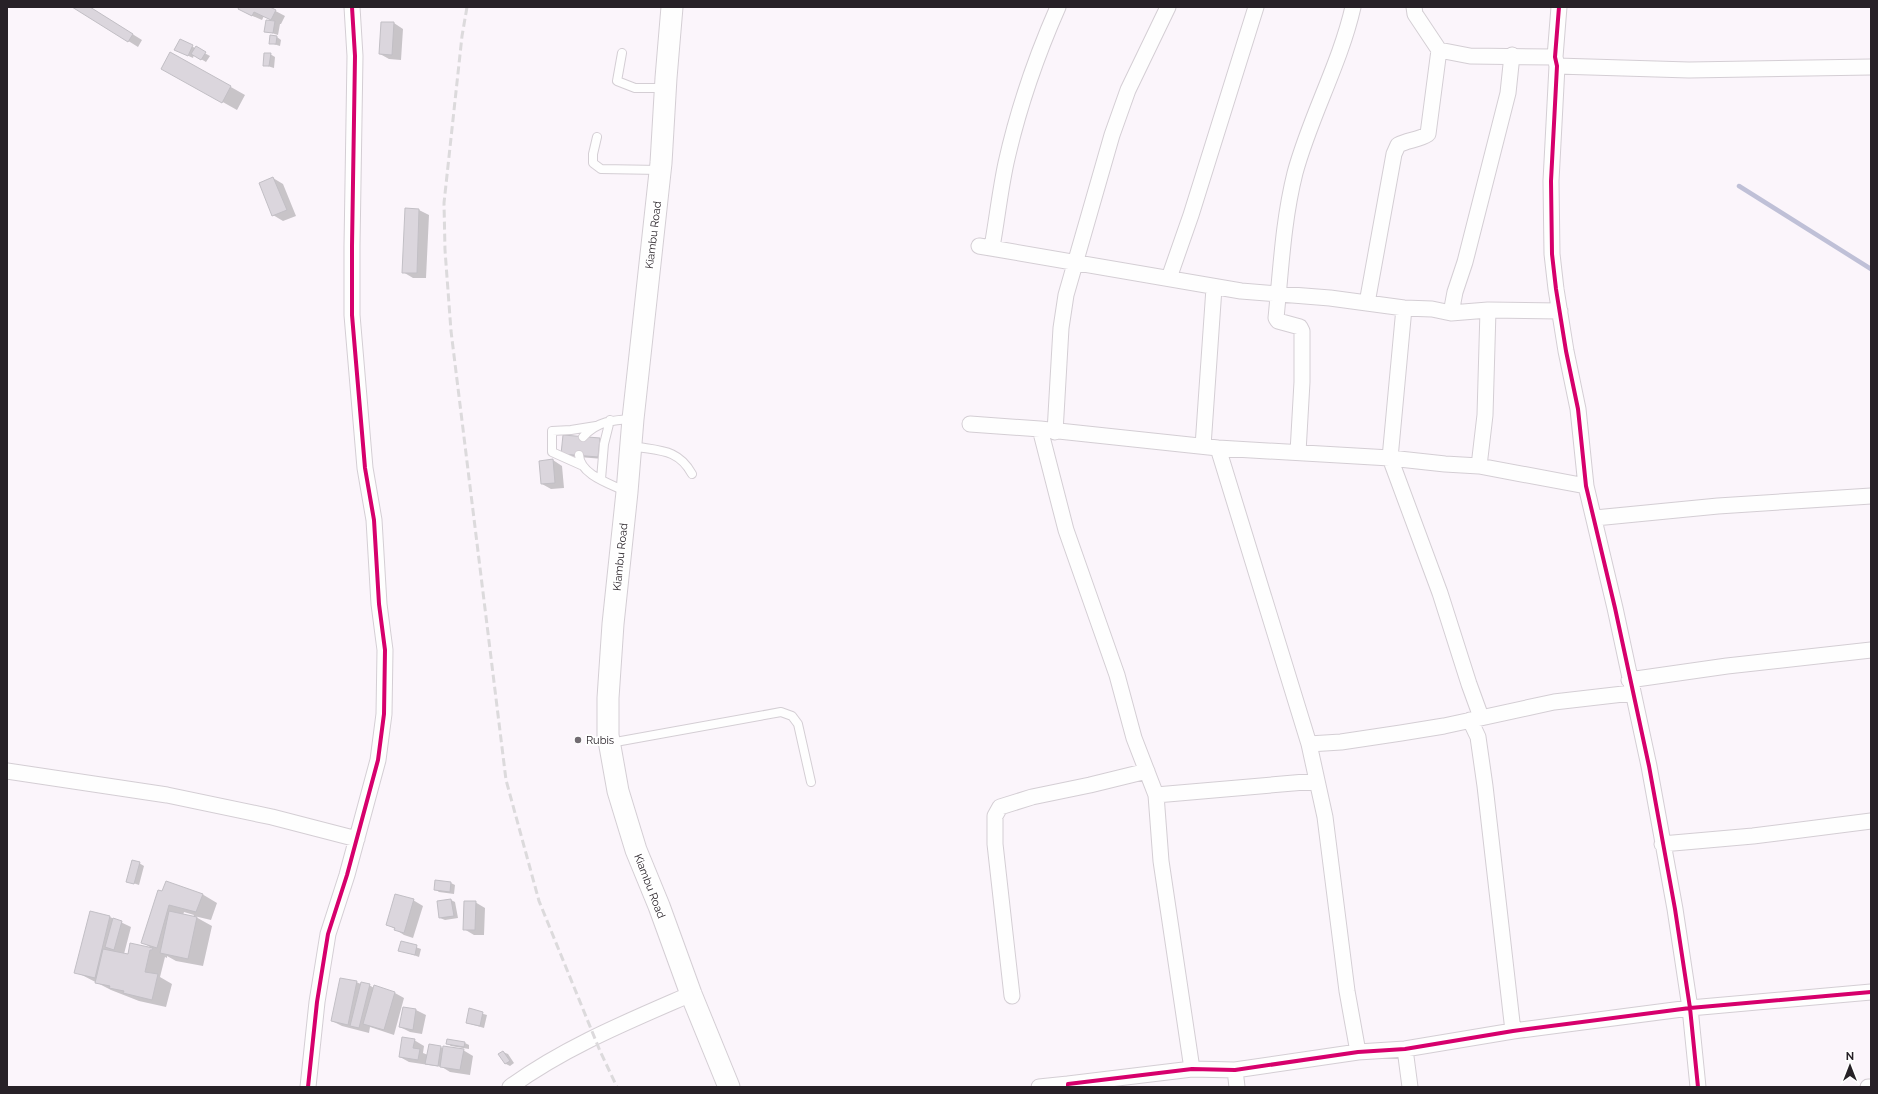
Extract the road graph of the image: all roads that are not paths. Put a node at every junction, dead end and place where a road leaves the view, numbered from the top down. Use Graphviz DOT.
graph roads {
  1 [pos="352,7"];
  2 [pos="672,7"];
  3 [pos="1058,7"];
  4 [pos="1168,7"];
  5 [pos="1256,7"];
  6 [pos="1353,7"];
  7 [pos="1414,7"];
  8 [pos="1559,7"];
  9 [pos="1439,50"];
  10 [pos="622,53"];
  11 [pos="1512,56"];
  12 [pos="1556,62"];
  13 [pos="1871,67"];
  14 [pos="665,88"];
  15 [pos="597,137"];
  16 [pos="660,170"];
  17 [pos="1076,263"];
  18 [pos="1169,278"];
  19 [pos="1214,288"];
  20 [pos="1278,294"];
  21 [pos="1367,303"];
  22 [pos="1404,308"];
  23 [pos="1488,310"];
  24 [pos="1560,311"];
  25 [pos="1452,313"];
  26 [pos="633,418"];
  27 [pos="610,420"];
  28 [pos="970,424"];
  29 [pos="596,426"];
  30 [pos="1040,429"];
  31 [pos="1056,432"];
  32 [pos="583,437"];
  33 [pos="631,446"];
  34 [pos="1203,446"];
  35 [pos="1218,448"];
  36 [pos="1298,452"];
  37 [pos="579,455"];
  38 [pos="1390,458"];
  39 [pos="581,465"];
  40 [pos="1479,466"];
  41 [pos="692,474"];
  42 [pos="601,479"];
  43 [pos="1586,486"];
  44 [pos="627,492"];
  45 [pos="1871,496"];
  46 [pos="1595,518"];
  47 [pos="1871,650"];
  48 [pos="1631,686"];
  49 [pos="1476,719"];
  50 [pos="609,743"];
  51 [pos="1309,744"];
  52 [pos="7,771"];
  53 [pos="1147,771"];
  54 [pos="1317,781"];
  55 [pos="811,782"];
  56 [pos="1156,795"];
  57 [pos="1871,821"];
  58 [pos="357,839"];
  59 [pos="1662,844"];
  60 [pos="1871,992"];
  61 [pos="690,994"];
  62 [pos="1012,996"];
  63 [pos="1690,1008"];
  64 [pos="1513,1031"];
  65 [pos="1405,1050"];
  66 [pos="1358,1052"];
  67 [pos="1192,1069"];
  68 [pos="1235,1070"];
  69 [pos="1068,1086"];
  70 [pos="308,1087"];
  71 [pos="510,1087"];
  72 [pos="730,1087"];
  73 [pos="1039,1087"];
  74 [pos="1238,1087"];
  75 [pos="1410,1087"];
  76 [pos="1698,1087"];
  1 -- 58 [label="street"];
  2 -- 14 [label="main road, Kiambu Road"];
  3 -- 17 [label="street"];
  4 -- 17 [label="street"];
  5 -- 18 [label="street"];
  6 -- 20 [label="street"];
  7 -- 9 [label="street"];
  8 -- 12 [label="street"];
  9 -- 11 [label="street"];
  9 -- 21 [label="street"];
  10 -- 14 [label="lane"];
  11 -- 12 [label="street"];
  11 -- 25 [label="street"];
  12 -- 13 [label="street"];
  12 -- 24 [label="street"];
  14 -- 16 [label="main road, Kiambu Road"];
  15 -- 16 [label="lane"];
  16 -- 26 [label="main road, Kiambu Road"];
  17 -- 18 [label="street"];
  17 -- 31 [label="street"];
  18 -- 19 [label="street"];
  19 -- 20 [label="street"];
  19 -- 34 [label="street"];
  20 -- 21 [label="street"];
  20 -- 36 [label="street"];
  21 -- 22 [label="street"];
  22 -- 25 [label="street"];
  22 -- 38 [label="street"];
  23 -- 24 [label="street"];
  23 -- 25 [label="street"];
  23 -- 40 [label="street"];
  24 -- 43 [label="street"];
  26 -- 27 [label="lane"];
  26 -- 33 [label="main road, Kiambu Road"];
  27 -- 29 [label="lane"];
  27 -- 42 [label="lane"];
  28 -- 30 [label="street"];
  29 -- 32 [label="lane"];
  29 -- 39 [label="lane"];
  30 -- 31 [label="street"];
  30 -- 53 [label="street"];
  31 -- 34 [label="street"];
  33 -- 41 [label="lane"];
  33 -- 44 [label="main road, Kiambu Road"];
  34 -- 35 [label="street"];
  35 -- 36 [label="street"];
  35 -- 51 [label="street"];
  36 -- 38 [label="street"];
  37 -- 39 [label="lane"];
  38 -- 40 [label="street"];
  38 -- 49 [label="street"];
  39 -- 42 [label="lane"];
  40 -- 43 [label="street"];
  42 -- 44 [label="lane"];
  43 -- 46 [label="street"];
  44 -- 50 [label="main road, Kiambu Road"];
  45 -- 46 [label="street"];
  46 -- 48 [label="street"];
  47 -- 48 [label="street"];
  48 -- 49 [label="street"];
  48 -- 59 [label="street"];
  49 -- 51 [label="street"];
  49 -- 64 [label="street"];
  50 -- 55 [label="lane"];
  50 -- 61 [label="main road, Kiambu Road"];
  51 -- 54 [label="street"];
  52 -- 58 [label="street"];
  53 -- 56 [label="street"];
  53 -- 62 [label="street"];
  54 -- 56 [label="street"];
  54 -- 66 [label="street"];
  56 -- 67 [label="street"];
  57 -- 59 [label="street"];
  58 -- 70 [label="street"];
  59 -- 63 [label="street"];
  60 -- 63 [label="street"];
  61 -- 71 [label="street"];
  61 -- 72 [label="main road, Kiambu Road"];
  63 -- 64 [label="street"];
  63 -- 76 [label="street"];
  64 -- 65 [label="street"];
  65 -- 66 [label="street"];
  65 -- 75 [label="street"];
  66 -- 68 [label="street"];
  67 -- 68 [label="street"];
  67 -- 69 [label="street"];
  68 -- 74 [label="street"];
  69 -- 73 [label="street"];
}
